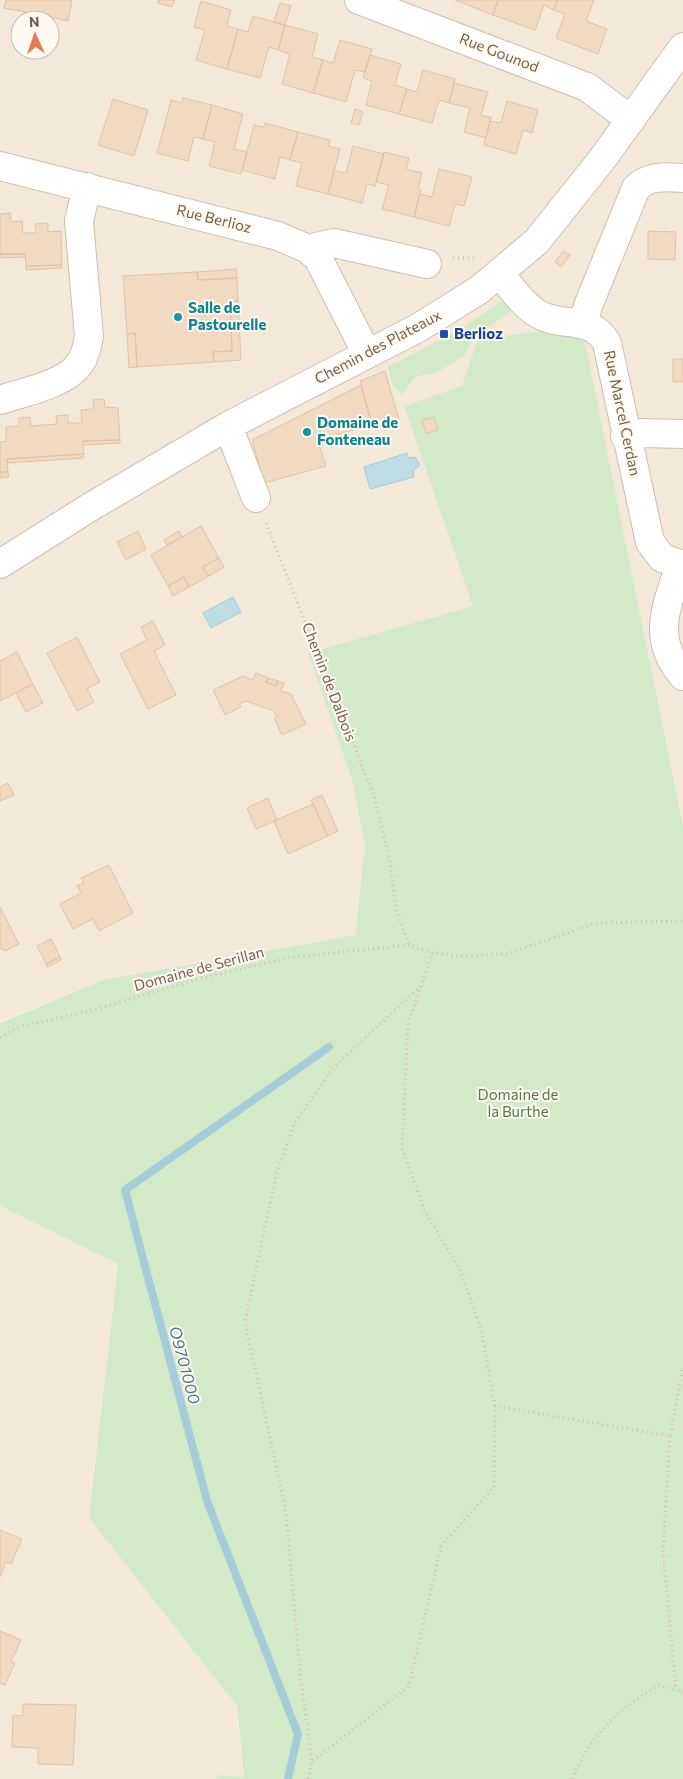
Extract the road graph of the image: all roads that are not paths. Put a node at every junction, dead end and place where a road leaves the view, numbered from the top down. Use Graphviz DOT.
graph roads {
  1 [pos="359,0"];
  2 [pos="683,47"];
  3 [pos="631,120"];
  4 [pos="0,166"];
  5 [pos="683,178"];
  6 [pos="88,187"];
  7 [pos="308,249"];
  8 [pos="427,264"];
  9 [pos="500,274"];
  10 [pos="583,324"];
  11 [pos="367,354"];
  12 [pos="0,400"];
  13 [pos="228,426"];
  14 [pos="683,434"];
  15 [pos="625,436"];
  16 [pos="256,498"];
  17 [pos="0,564"];
  18 [pos="682,565"];
  19 [pos="683,676"];
  1 -- 3 [label="street, Rue Gounod"];
  2 -- 3 [label="street, Chemin des Plateaux"];
  3 -- 9 [label="street, Chemin des Plateaux"];
  4 -- 6 [label="street, Rue Berlioz"];
  5 -- 10 [label="street"];
  6 -- 7 [label="street, Rue Berlioz"];
  6 -- 12 [label="street"];
  7 -- 8 [label="street"];
  7 -- 11 [label="street, Rue Berlioz"];
  9 -- 10 [label="street, Rue Marcel Cerdan"];
  9 -- 11 [label="street, Chemin des Plateaux"];
  10 -- 15 [label="street, Rue Marcel Cerdan"];
  11 -- 13 [label="street, Chemin des Plateaux"];
  13 -- 16 [label="street"];
  13 -- 17 [label="street, Chemin des Plateaux"];
  14 -- 15 [label="street"];
  15 -- 18 [label="street, Rue Marcel Cerdan"];
  18 -- 19 [label="street"];
}
